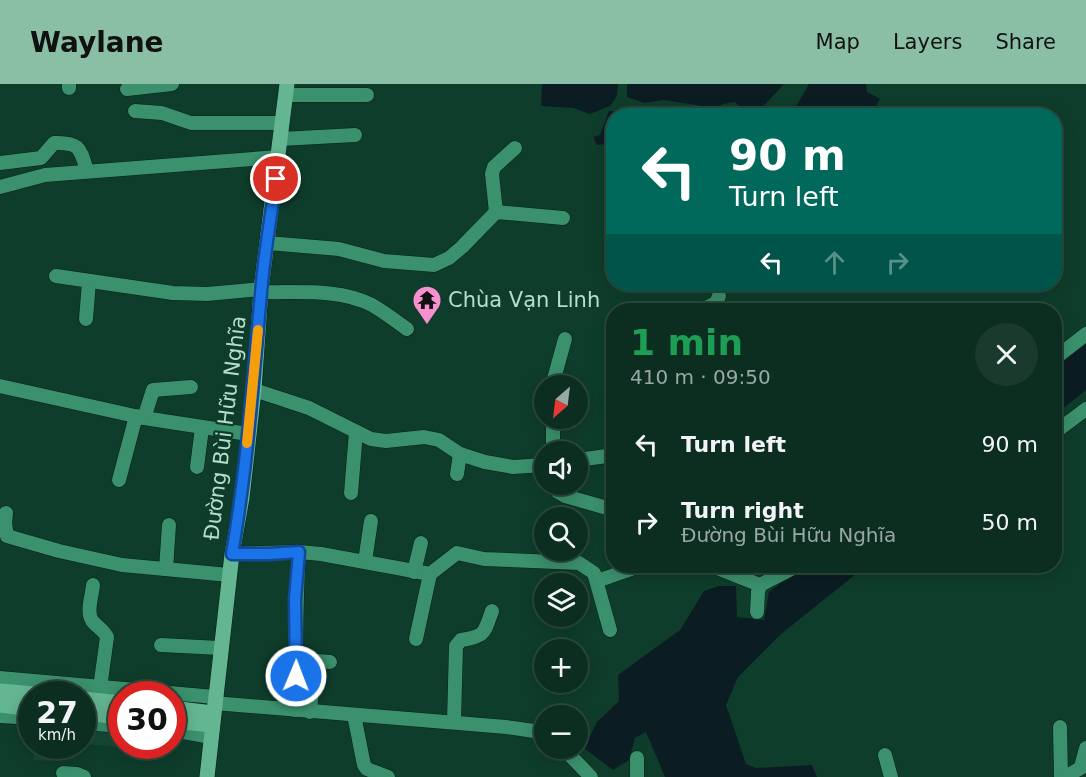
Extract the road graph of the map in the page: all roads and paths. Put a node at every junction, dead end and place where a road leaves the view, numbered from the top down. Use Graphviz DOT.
graph roads {
  1 [pos="172,84"];
  2 [pos="127,88"];
  3 [pos="286,89"];
  4 [pos="367,95"];
  5 [pos="135,111"];
  6 [pos="282,123"];
  7 [pos="355,135"];
  8 [pos="281,139"];
  9 [pos="515,148"];
  10 [pos="278,157"];
  11 [pos="0,163"];
  12 [pos="87,171"];
  13 [pos="0,187"];
  14 [pos="496,212"];
  15 [pos="563,218"];
  16 [pos="268,243"];
  17 [pos="56,276"];
  18 [pos="89,282"];
  19 [pos="261,291"];
  20 [pos="719,297"];
  21 [pos="716,303"];
  22 [pos="86,319"];
  23 [pos="407,329"];
  24 [pos="1086,334"];
  25 [pos="565,339"];
  26 [pos="1062,353"];
  27 [pos="555,375"];
  28 [pos="0,386"];
  29 [pos="191,387"];
  30 [pos="254,390"];
  31 [pos="1086,409"];
  32 [pos="140,417"];
  33 [pos="1062,427"];
  34 [pos="202,428"];
  35 [pos="356,432"];
  36 [pos="248,434"];
  37 [pos="460,454"];
  38 [pos="606,456"];
  39 [pos="588,459"];
  40 [pos="534,466"];
  41 [pos="197,467"];
  42 [pos="457,474"];
  43 [pos="119,480"];
  44 [pos="351,493"];
  45 [pos="563,495"];
  46 [pos="606,508"];
  47 [pos="6,513"];
  48 [pos="371,521"];
  49 [pos="169,525"];
  50 [pos="3,536"];
  51 [pos="421,543"];
  52 [pos="299,552"];
  53 [pos="232,554"];
  54 [pos="365,561"];
  55 [pos="166,569"];
  56 [pos="414,572"];
  57 [pos="620,573"];
  58 [pos="730,573"];
  59 [pos="783,573"];
  60 [pos="430,574"];
  61 [pos="229,575"];
  62 [pos="597,581"];
  63 [pos="93,585"];
  64 [pos="760,585"];
  65 [pos="492,611"];
  66 [pos="757,612"];
  67 [pos="610,630"];
  68 [pos="416,639"];
  69 [pos="161,645"];
  70 [pos="220,648"];
  71 [pos="330,662"];
  72 [pos="0,678"];
  73 [pos="100,688"];
  74 [pos="0,691"];
  75 [pos="18,693"];
  76 [pos="0,705"];
  77 [pos="18,707"];
  78 [pos="186,710"];
  79 [pos="295,711"];
  80 [pos="310,712"];
  81 [pos="354,714"];
  82 [pos="213,715"];
  83 [pos="0,716"];
  84 [pos="18,717"];
  85 [pos="186,721"];
  86 [pos="454,722"];
  87 [pos="186,725"];
  88 [pos="1060,727"];
  89 [pos="534,733"];
  90 [pos="1086,748"];
  91 [pos="885,755"];
  92 [pos="637,758"];
  93 [pos="574,759"];
  94 [pos="1084,766"];
  95 [pos="63,773"];
  96 [pos="84,777"];
  97 [pos="207,777"];
  98 [pos="388,777"];
  99 [pos="591,777"];
  100 [pos="637,777"];
  101 [pos="891,777"];
  102 [pos="1063,777"];
  1 -- 2 [label="street"];
  3 -- 4 [label="street"];
  3 -- 6 [label="main road, Đường Bùi Hữu Nghĩa"];
  5 -- 6 [label="street"];
  6 -- 8 [label="main road, Đường Bùi Hữu Nghĩa"];
  7 -- 8 [label="street"];
  8 -- 10 [label="main road, Đường Bùi Hữu Nghĩa"];
  9 -- 14 [label="street"];
  10 -- 12 [label="street"];
  10 -- 16 [label="main road, Đường Bùi Hữu Nghĩa"];
  11 -- 12 [label="street"];
  12 -- 13 [label="street"];
  14 -- 15 [label="street"];
  14 -- 16 [label="street"];
  16 -- 19 [label="main road, Đường Bùi Hữu Nghĩa"];
  17 -- 18 [label="street"];
  18 -- 19 [label="street"];
  18 -- 22 [label="street"];
  19 -- 23 [label="street"];
  19 -- 30 [label="main road, Đường Bùi Hữu Nghĩa"];
  20 -- 21 [label="street"];
  24 -- 26 [label="street"];
  25 -- 27 [label="street"];
  28 -- 32 [label="street"];
  29 -- 32 [label="street"];
  30 -- 35 [label="street"];
  30 -- 36 [label="main road, Đường Bùi Hữu Nghĩa"];
  31 -- 33 [label="street"];
  32 -- 34 [label="street"];
  32 -- 43 [label="street"];
  34 -- 36 [label="street"];
  34 -- 41 [label="street"];
  35 -- 37 [label="street"];
  35 -- 44 [label="street"];
  36 -- 53 [label="main road, Đường Bùi Hữu Nghĩa"];
  37 -- 40 [label="street"];
  37 -- 42 [label="street"];
  38 -- 39 [label="street"];
  45 -- 46 [label="street"];
  47 -- 50 [label="street"];
  48 -- 54 [label="street"];
  49 -- 55 [label="street"];
  50 -- 55 [label="street"];
  51 -- 56 [label="street"];
  52 -- 53 [label="street"];
  52 -- 54 [label="street"];
  52 -- 79 [label="street"];
  53 -- 61 [label="main road, Đường Bùi Hữu Nghĩa"];
  54 -- 56 [label="street"];
  55 -- 61 [label="street"];
  56 -- 60 [label="street"];
  57 -- 62 [label="street"];
  58 -- 64 [label="street"];
  59 -- 64 [label="street"];
  60 -- 62 [label="street"];
  60 -- 68 [label="street"];
  61 -- 70 [label="main road, Đường Bùi Hữu Nghĩa"];
  62 -- 67 [label="street"];
  63 -- 73 [label="street"];
  64 -- 66 [label="street"];
  65 -- 86 [label="street"];
  69 -- 70 [label="street"];
  70 -- 82 [label="main road, Đường Bùi Hữu Nghĩa"];
  71 -- 80 [label="street"];
  72 -- 73 [label="street"];
  73 -- 82 [label="street"];
  74 -- 75 [label="main road"];
  76 -- 77 [label="main road"];
  78 -- 82 [label="main road"];
  79 -- 80 [label="street"];
  79 -- 82 [label="street"];
  80 -- 81 [label="street"];
  81 -- 86 [label="street"];
  81 -- 98 [label="street"];
  82 -- 85 [label="main road"];
  82 -- 87 [label="street"];
  82 -- 97 [label="main road, Đường Bùi Hữu Nghĩa"];
  83 -- 84 [label="street"];
  86 -- 89 [label="street"];
  88 -- 102 [label="street"];
  90 -- 94 [label="street"];
  91 -- 101 [label="street"];
  92 -- 100 [label="street"];
  93 -- 99 [label="street"];
  94 -- 102 [label="street"];
  95 -- 96 [label="street"];
}
